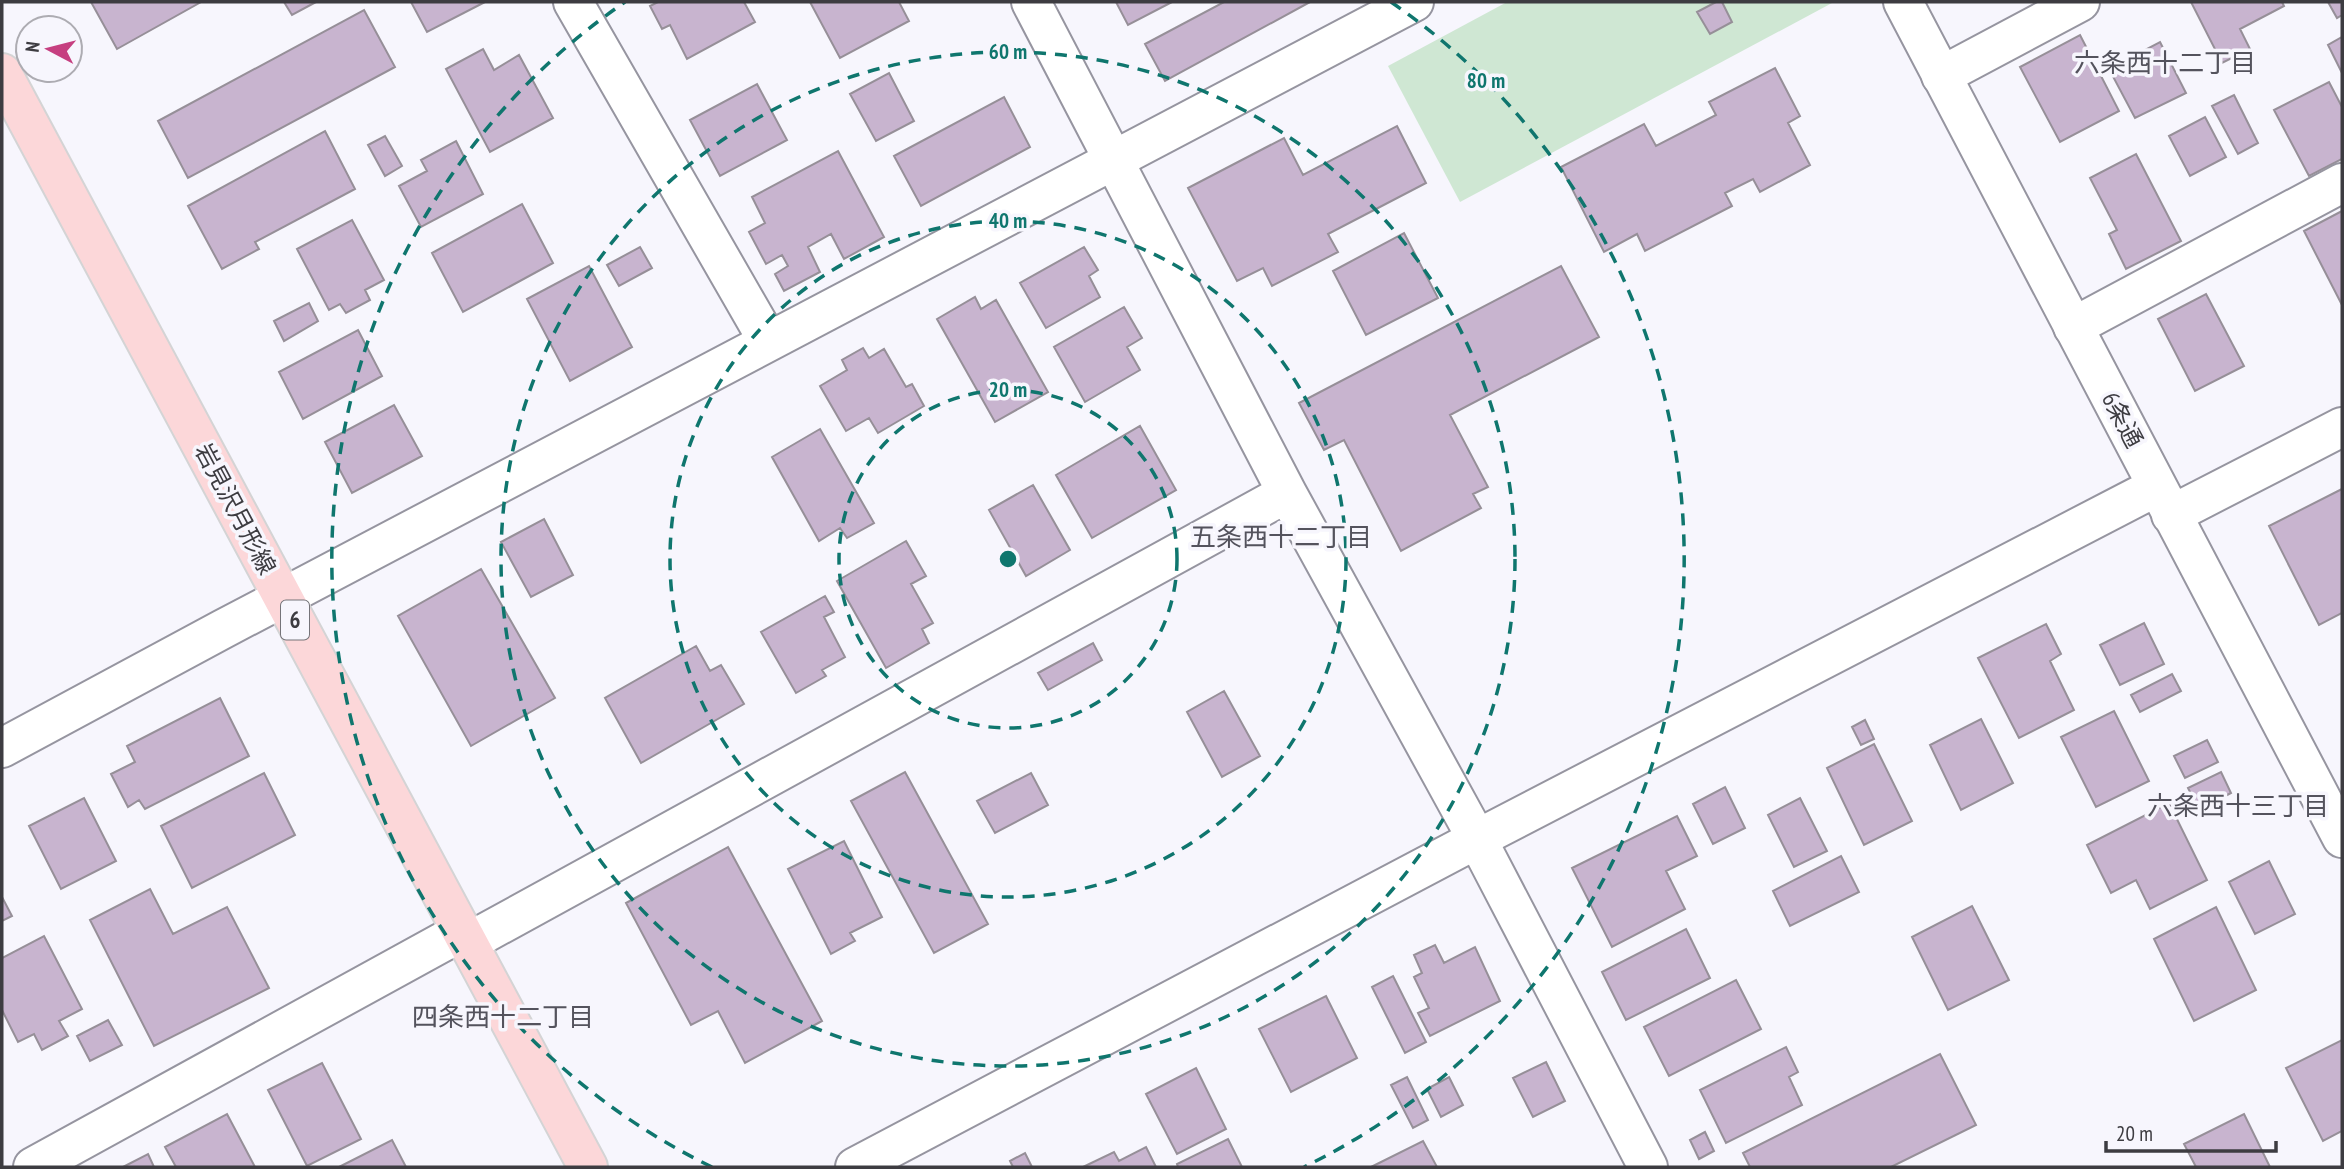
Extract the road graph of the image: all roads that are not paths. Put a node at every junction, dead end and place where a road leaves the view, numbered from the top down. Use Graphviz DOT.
graph roads {
  1 [pos="573,2"];
  2 [pos="1031,2"];
  3 [pos="1414,2"];
  4 [pos="1903,2"];
  5 [pos="2080,2"];
  6 [pos="2,73"];
  7 [pos="1941,76"];
  8 [pos="1114,158"];
  9 [pos="2342,183"];
  10 [pos="2073,327"];
  11 [pos="768,341"];
  12 [pos="2342,427"];
  13 [pos="1287,493"];
  14 [pos="2163,501"];
  15 [pos="282,597"];
  16 [pos="2,748"];
  17 [pos="2342,838"];
  18 [pos="1478,839"];
  19 [pos="464,937"];
  20 [pos="33,1167"];
  21 [pos="588,1167"];
  22 [pos="855,1167"];
  23 [pos="1648,1167"];
  1 -- 11 [label="street"];
  2 -- 8 [label="street"];
  3 -- 8 [label="street"];
  4 -- 7 [label="street, 6条通"];
  5 -- 7 [label="street"];
  6 -- 15 [label="main road, 岩見沢月形線 / 6"];
  7 -- 10 [label="street, 6条通"];
  8 -- 11 [label="street"];
  8 -- 13 [label="street"];
  9 -- 10 [label="street"];
  10 -- 14 [label="street, 6条通"];
  11 -- 15 [label="street"];
  12 -- 14 [label="street"];
  13 -- 18 [label="street"];
  13 -- 19 [label="street"];
  14 -- 17 [label="street, 6条通"];
  14 -- 18 [label="street"];
  15 -- 16 [label="street"];
  15 -- 19 [label="main road, 岩見沢月形線 / 6"];
  18 -- 22 [label="street"];
  18 -- 23 [label="street"];
  19 -- 20 [label="street"];
  19 -- 21 [label="main road, 岩見沢月形線 / 6"];
}
